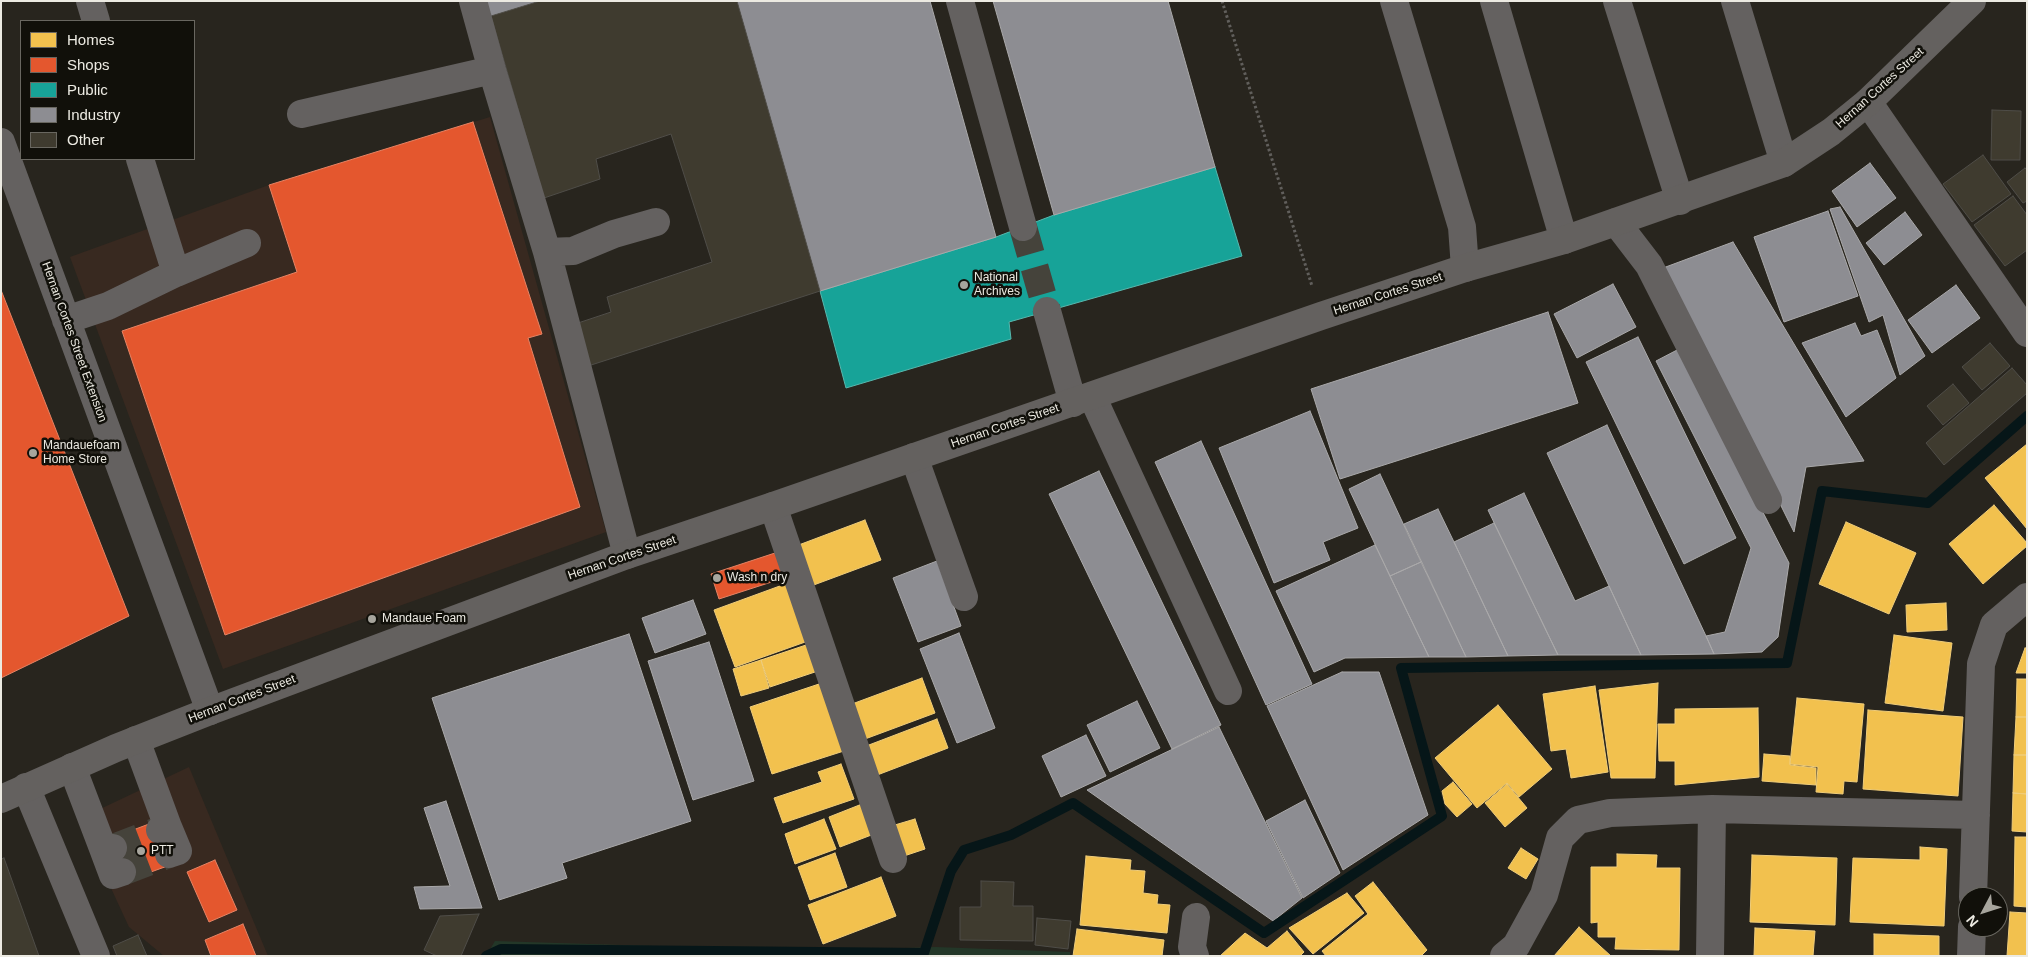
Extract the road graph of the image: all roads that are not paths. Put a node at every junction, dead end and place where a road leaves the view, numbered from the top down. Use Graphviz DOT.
graph roads {
  1 [pos="90,1"];
  2 [pos="474,1"];
  3 [pos="960,1"];
  4 [pos="1394,1"];
  5 [pos="1494,1"];
  6 [pos="1617,1"];
  7 [pos="1735,1"];
  8 [pos="1972,1"];
  9 [pos="96,20"];
  10 [pos="492,70"];
  11 [pos="1868,102"];
  12 [pos="301,114"];
  13 [pos="1,142"];
  14 [pos="140,160"];
  15 [pos="1784,164"];
  16 [pos="1680,201"];
  17 [pos="656,222"];
  18 [pos="1616,222"];
  19 [pos="1023,227"];
  20 [pos="1564,240"];
  21 [pos="247,243"];
  22 [pos="548,252"];
  23 [pos="1465,268"];
  24 [pos="176,274"];
  25 [pos="1047,311"];
  26 [pos="66,320"];
  27 [pos="2027,333"];
  28 [pos="1082,400"];
  29 [pos="914,457"];
  30 [pos="1768,500"];
  31 [pos="774,506"];
  32 [pos="627,555"];
  33 [pos="964,597"];
  34 [pos="2027,597"];
  35 [pos="1228,691"];
  36 [pos="210,711"];
  37 [pos="136,740"];
  38 [pos="72,767"];
  39 [pos="26,787"];
  40 [pos="1,799"];
  41 [pos="1712,809"];
  42 [pos="1976,815"];
  43 [pos="166,837"];
  44 [pos="113,857"];
  45 [pos="893,859"];
  46 [pos="1973,887"];
  47 [pos="1196,917"];
  48 [pos="1972,937"];
  49 [pos="95,954"];
  50 [pos="1195,956"];
  51 [pos="1504,956"];
  52 [pos="1710,956"];
  53 [pos="1971,956"];
  1 -- 9 [label="street"];
  2 -- 10 [label="street"];
  3 -- 19 [label="street"];
  4 -- 23 [label="street"];
  5 -- 20 [label="street"];
  6 -- 16 [label="street"];
  7 -- 15 [label="street"];
  8 -- 11 [label="main road, Hernan Cortes Street"];
  10 -- 12 [label="street"];
  10 -- 22 [label="street"];
  11 -- 15 [label="main road, Hernan Cortes Street"];
  11 -- 27 [label="street"];
  13 -- 26 [label="street, Hernan Cortes Street Extension"];
  14 -- 24 [label="street"];
  15 -- 16 [label="main road, Hernan Cortes Street"];
  16 -- 18 [label="main road, Hernan Cortes Street"];
  17 -- 22 [label="street"];
  18 -- 20 [label="main road, Hernan Cortes Street"];
  18 -- 30 [label="street"];
  20 -- 23 [label="main road, Hernan Cortes Street"];
  21 -- 24 [label="street"];
  22 -- 32 [label="street"];
  23 -- 28 [label="main road, Hernan Cortes Street"];
  24 -- 26 [label="street"];
  25 -- 28 [label="street"];
  26 -- 36 [label="street, Hernan Cortes Street Extension"];
  28 -- 29 [label="main road, Hernan Cortes Street"];
  28 -- 35 [label="street"];
  29 -- 31 [label="main road, Hernan Cortes Street"];
  29 -- 33 [label="street"];
  31 -- 32 [label="main road, Hernan Cortes Street"];
  31 -- 45 [label="street"];
  32 -- 36 [label="main road, Hernan Cortes Street"];
  34 -- 42 [label="street"];
  36 -- 37 [label="main road, Hernan Cortes Street"];
  37 -- 38 [label="main road, Hernan Cortes Street"];
  37 -- 43 [label="street"];
  38 -- 39 [label="main road, Hernan Cortes Street"];
  38 -- 44 [label="street"];
  39 -- 40 [label="main road, Hernan Cortes Street"];
  39 -- 49 [label="street"];
  41 -- 42 [label="street"];
  41 -- 51 [label="street"];
  41 -- 52 [label="street"];
  42 -- 46 [label="street"];
  47 -- 50 [label="street"];
  48 -- 53 [label="street"];
}
